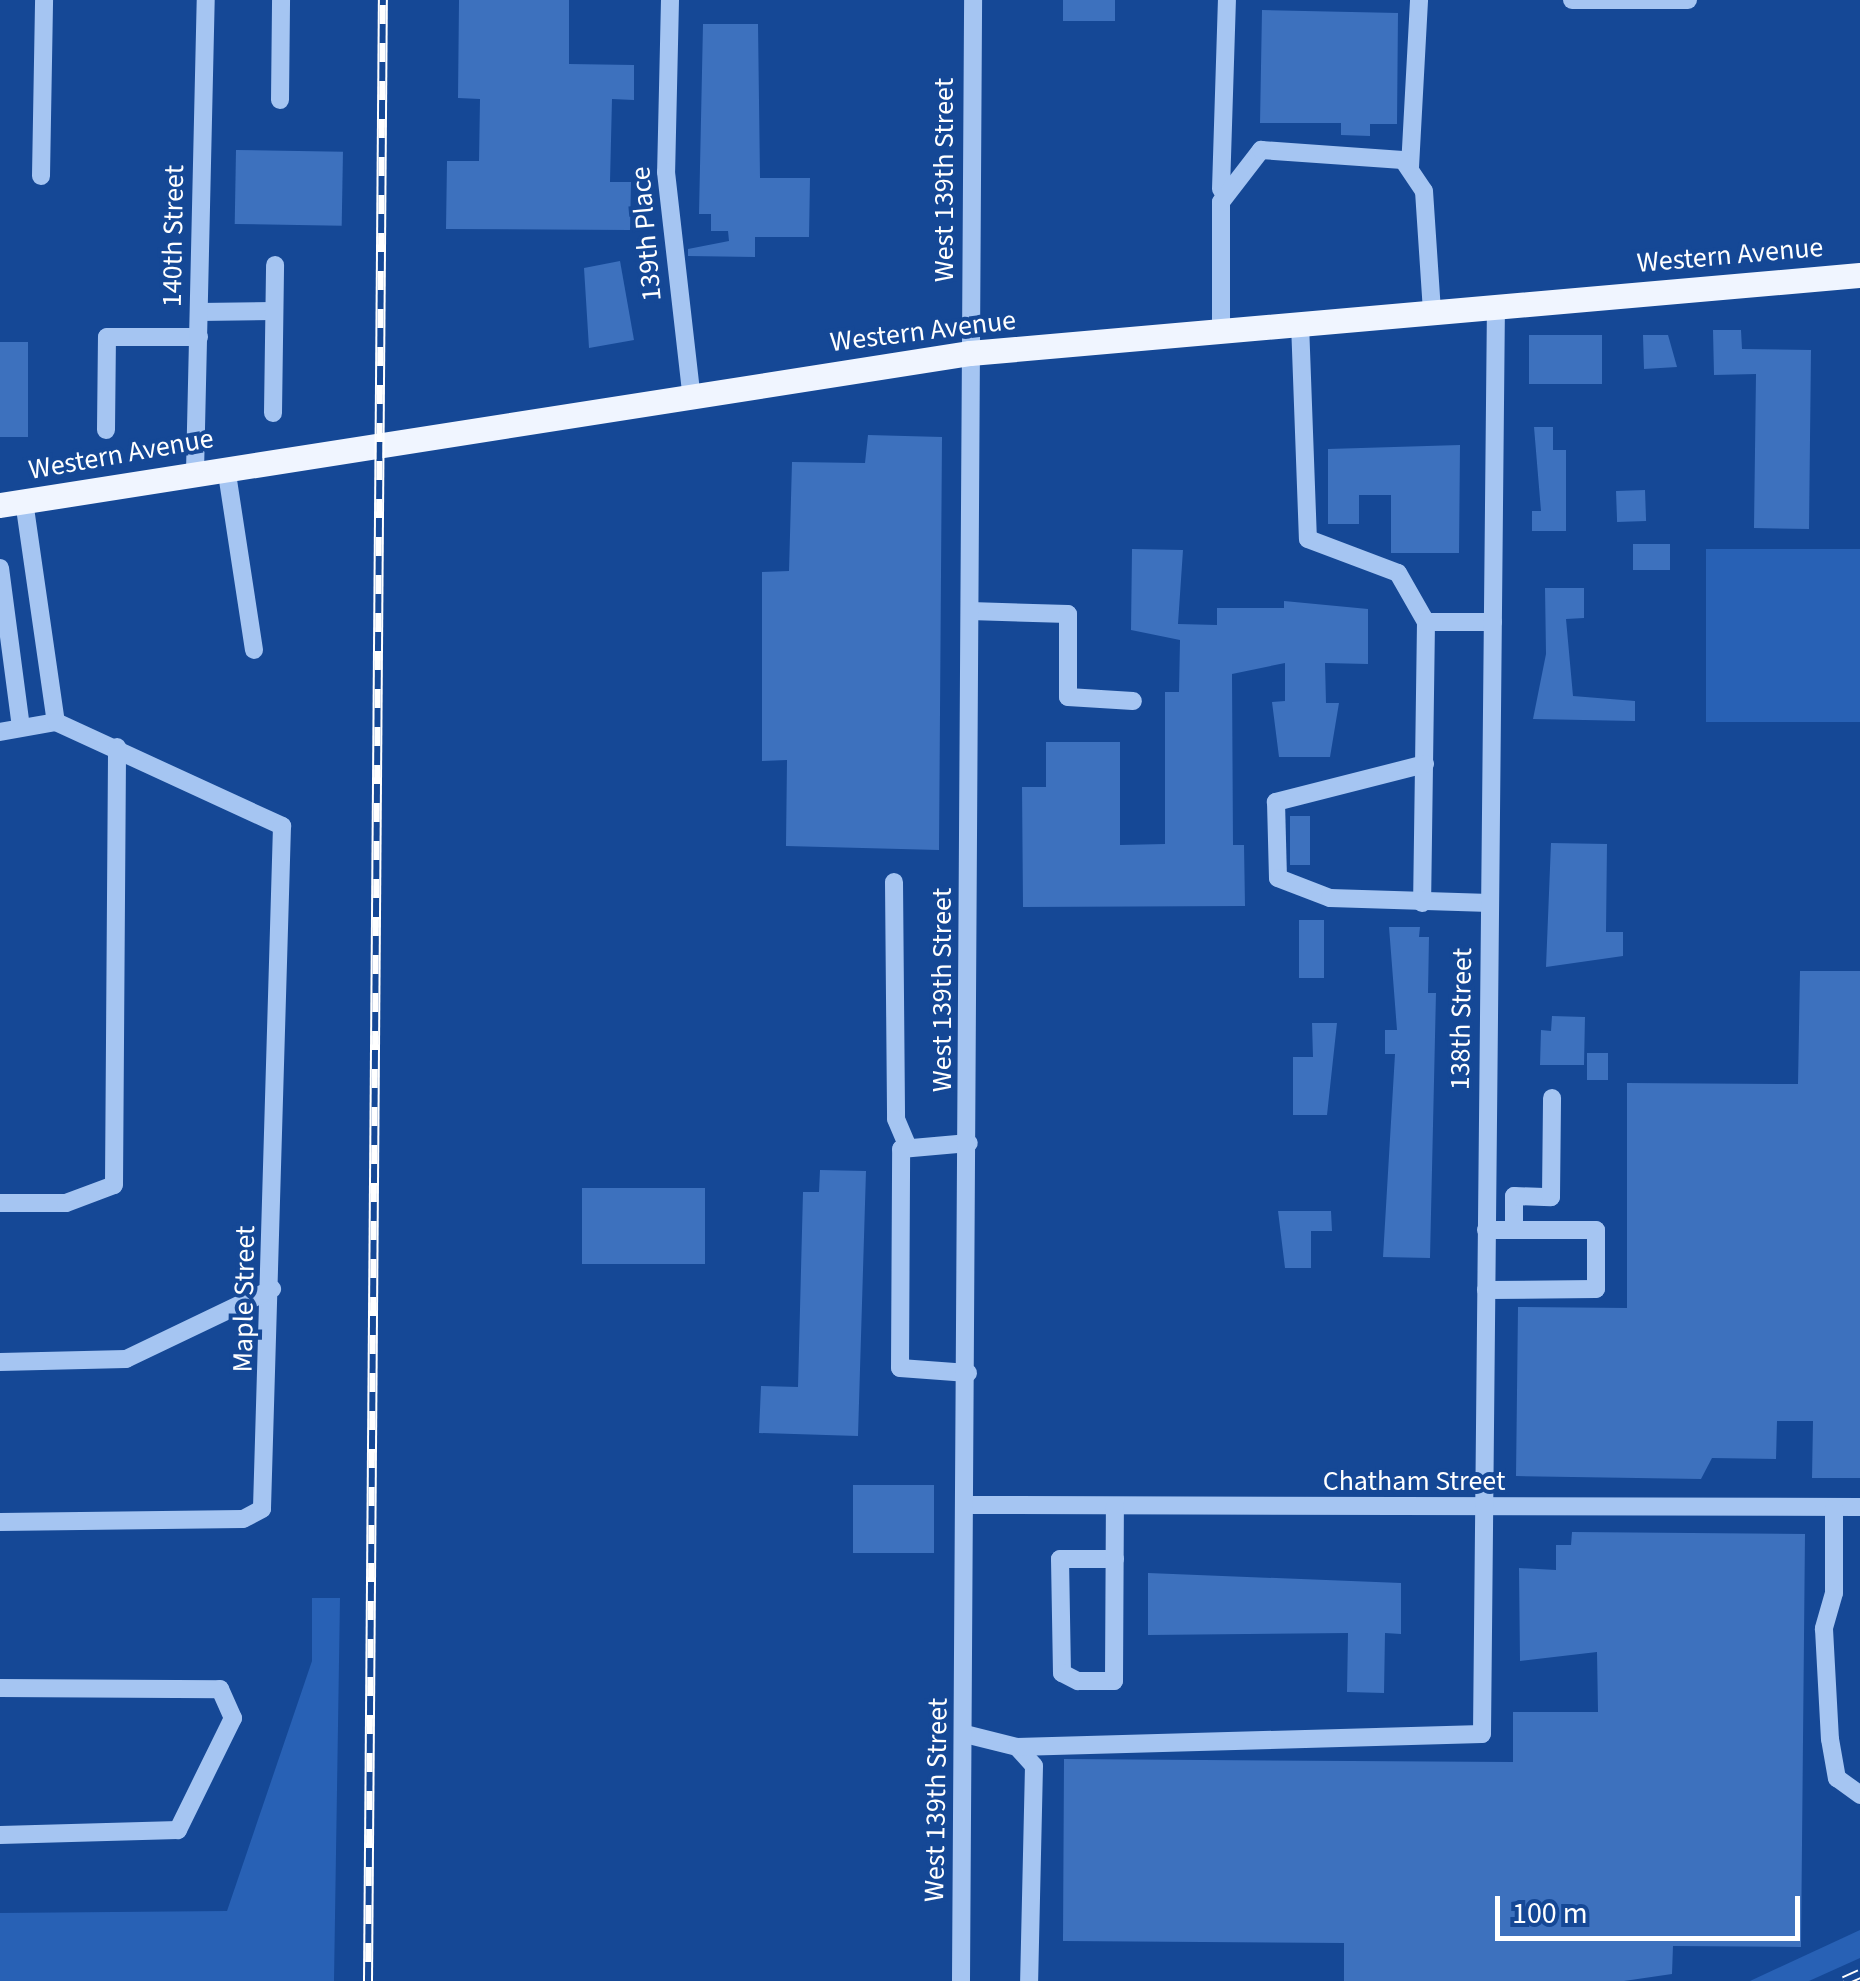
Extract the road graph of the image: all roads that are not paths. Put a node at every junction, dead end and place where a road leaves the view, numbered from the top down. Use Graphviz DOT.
graph roads {
  1 [pos="44,0"];
  2 [pos="206,0"];
  3 [pos="281,0"];
  4 [pos="670,0"];
  5 [pos="973,0"];
  6 [pos="1227,0"];
  7 [pos="1420,0"];
  8 [pos="1572,0"];
  9 [pos="1688,0"];
  10 [pos="280,100"];
  11 [pos="1410,167"];
  12 [pos="42,176"];
  13 [pos="1221,202"];
  14 [pos="275,265"];
  15 [pos="1860,275"];
  16 [pos="1496,304"];
  17 [pos="274,310"];
  18 [pos="1432,310"];
  19 [pos="199,312"];
  20 [pos="1300,323"];
  21 [pos="1221,330"];
  22 [pos="199,337"];
  23 [pos="970,354"];
  24 [pos="691,391"];
  25 [pos="272,414"];
  26 [pos="106,430"];
  27 [pos="226,466"];
  28 [pos="195,472"];
  29 [pos="12,502"];
  30 [pos="0,570"];
  31 [pos="970,611"];
  32 [pos="1426,622"];
  33 [pos="1493,622"];
  34 [pos="254,650"];
  35 [pos="1134,701"];
  36 [pos="56,722"];
  37 [pos="21,727"];
  38 [pos="0,732"];
  39 [pos="116,747"];
  40 [pos="1424,764"];
  41 [pos="894,882"];
  42 [pos="1422,903"];
  43 [pos="1490,903"];
  44 [pos="1552,1098"];
  45 [pos="906,1142"];
  46 [pos="969,1143"];
  47 [pos="0,1204"];
  48 [pos="1486,1230"];
  49 [pos="1514,1230"];
  50 [pos="272,1288"];
  51 [pos="1486,1290"];
  52 [pos="0,1362"];
  53 [pos="968,1373"];
  54 [pos="968,1505"];
  55 [pos="1116,1506"];
  56 [pos="1860,1507"];
  57 [pos="1834,1508"];
  58 [pos="1484,1510"];
  59 [pos="0,1522"];
  60 [pos="1115,1559"];
  61 [pos="0,1688"];
  62 [pos="965,1734"];
  63 [pos="1018,1747"];
  64 [pos="1860,1795"];
  65 [pos="0,1836"];
  66 [pos="961,1981"];
  67 [pos="1030,1981"];
  1 -- 12 [label="street"];
  2 -- 19 [label="street, 140th Street"];
  3 -- 10 [label="street"];
  4 -- 24 [label="street, 139th Place"];
  5 -- 23 [label="street, West 139th Street"];
  6 -- 13 [label="street"];
  7 -- 11 [label="street"];
  8 -- 9 [label="street"];
  11 -- 13 [label="street"];
  11 -- 18 [label="street"];
  13 -- 21 [label="street"];
  14 -- 17 [label="street"];
  15 -- 16 [label="main road, Western Avenue"];
  16 -- 18 [label="main road, Western Avenue"];
  16 -- 33 [label="street, 138th Street"];
  17 -- 19 [label="street"];
  17 -- 25 [label="street"];
  18 -- 20 [label="main road, Western Avenue"];
  19 -- 22 [label="street, 140th Street"];
  20 -- 21 [label="main road, Western Avenue"];
  20 -- 32 [label="street"];
  21 -- 23 [label="main road, Western Avenue"];
  22 -- 26 [label="street"];
  22 -- 28 [label="street, 140th Street"];
  23 -- 24 [label="main road, Western Avenue"];
  23 -- 31 [label="street, West 139th Street"];
  24 -- 27 [label="main road, Western Avenue"];
  27 -- 28 [label="main road, Western Avenue"];
  27 -- 34 [label="street"];
  28 -- 29 [label="main road, Western Avenue"];
  29 -- 36 [label="street"];
  30 -- 37 [label="street"];
  31 -- 35 [label="street"];
  31 -- 46 [label="street, West 139th Street"];
  32 -- 33 [label="street"];
  32 -- 40 [label="street"];
  33 -- 43 [label="street, 138th Street"];
  36 -- 37 [label="street"];
  36 -- 39 [label="street"];
  37 -- 38 [label="street"];
  39 -- 47 [label="street"];
  39 -- 50 [label="street, Maple Street"];
  40 -- 42 [label="street"];
  40 -- 42 [label="street"];
  41 -- 45 [label="street"];
  42 -- 43 [label="street"];
  43 -- 48 [label="street, 138th Street"];
  44 -- 49 [label="street"];
  45 -- 46 [label="street"];
  45 -- 53 [label="street"];
  46 -- 53 [label="street, West 139th Street"];
  48 -- 49 [label="street"];
  48 -- 51 [label="street, 138th Street"];
  49 -- 51 [label="street"];
  50 -- 52 [label="street"];
  50 -- 59 [label="street, Maple Street"];
  51 -- 58 [label="street, 138th Street"];
  53 -- 54 [label="street, West 139th Street"];
  54 -- 55 [label="street, Chatham Street"];
  54 -- 62 [label="street, West 139th Street"];
  55 -- 58 [label="street, Chatham Street"];
  55 -- 60 [label="street"];
  56 -- 57 [label="street, Chatham Street"];
  57 -- 58 [label="street, Chatham Street"];
  57 -- 64 [label="street"];
  58 -- 63 [label="street, 138th Street"];
  60 -- 60 [label="street"];
  61 -- 65 [label="street"];
  62 -- 63 [label="street"];
  62 -- 66 [label="street, West 139th Street"];
  63 -- 67 [label="street"];
}
